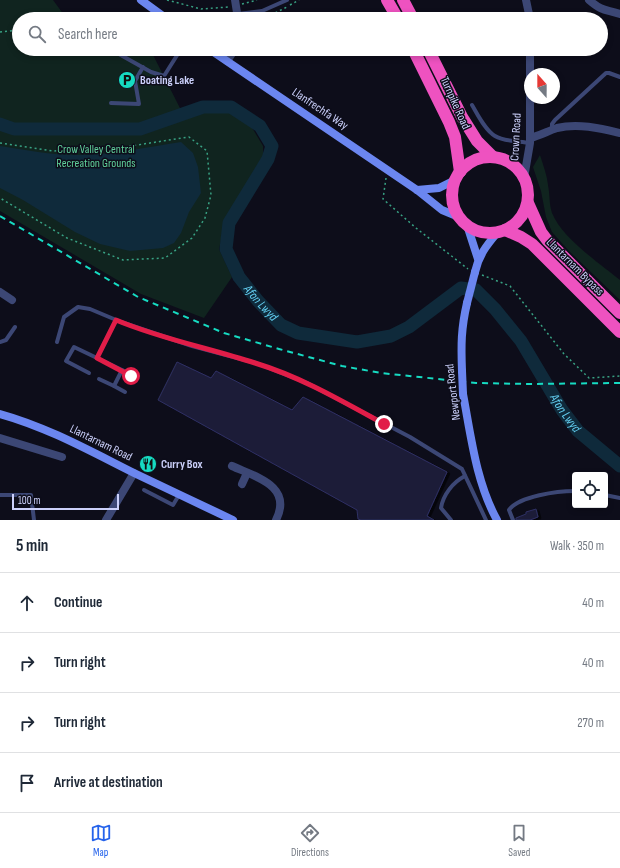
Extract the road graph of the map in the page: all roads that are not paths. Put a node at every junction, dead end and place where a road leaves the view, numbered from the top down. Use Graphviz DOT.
graph roads {
  1 [pos="141,0"];
  2 [pos="235,0"];
  3 [pos="288,0"];
  4 [pos="387,0"];
  5 [pos="402,0"];
  6 [pos="526,0"];
  7 [pos="589,0"];
  8 [pos="157,12"];
  9 [pos="237,12"];
  10 [pos="258,12"];
  11 [pos="394,12"];
  12 [pos="409,12"];
  13 [pos="529,12"];
  14 [pos="620,14"];
  15 [pos="122,56"];
  16 [pos="177,56"];
  17 [pos="220,56"];
  18 [pos="230,56"];
  19 [pos="416,56"];
  20 [pos="432,56"];
  21 [pos="530,56"];
  22 [pos="227,61"];
  23 [pos="143,68"];
  24 [pos="620,77"];
  25 [pos="111,103"];
  26 [pos="472,105"];
  27 [pos="552,130"];
  28 [pos="620,133"];
  29 [pos="530,140"];
  30 [pos="493,157"];
  31 [pos="458,176"];
  32 [pos="524,178"];
  33 [pos="417,190"];
  34 [pos="528,203"];
  35 [pos="463,221"];
  36 [pos="501,231"];
  37 [pos="478,260"];
  38 [pos="0,292"];
  39 [pos="12,300"];
  40 [pos="620,313"];
  41 [pos="116,320"];
  42 [pos="15,327"];
  43 [pos="620,332"];
  44 [pos="0,342"];
  45 [pos="57,342"];
  46 [pos="97,358"];
  47 [pos="122,370"];
  48 [pos="89,374"];
  49 [pos="131,376"];
  50 [pos="98,379"];
  51 [pos="114,386"];
  52 [pos="125,392"];
  53 [pos="0,414"];
  54 [pos="0,438"];
  55 [pos="62,457"];
  56 [pos="232,466"];
  57 [pos="134,473"];
  58 [pos="247,473"];
  59 [pos="465,476"];
  60 [pos="242,484"];
  61 [pos="144,490"];
  62 [pos="572,491"];
  63 [pos="179,494"];
  64 [pos="0,495"];
  65 [pos="608,496"];
  66 [pos="620,498"];
  67 [pos="34,520"];
  68 [pos="106,520"];
  69 [pos="233,520"];
  70 [pos="276,520"];
  71 [pos="451,520"];
  72 [pos="486,520"];
  73 [pos="498,520"];
  74 [pos="513,520"];
  1 -- 8 [label="street"];
  2 -- 9 [label="street"];
  3 -- 10 [label="lane"];
  4 -- 11 [label="highway"];
  5 -- 12 [label="highway"];
  6 -- 13 [label="street"];
  7 -- 14 [label="street"];
  15 -- 23 [label="lane"];
  16 -- 23 [label="lane"];
  17 -- 22 [label="street, Llanfrechfa Way"];
  18 -- 22 [label="street"];
  19 -- 31 [label="highway, Turnpike Road"];
  20 -- 30 [label="highway, Turnpike Road"];
  21 -- 29 [label="street, Crown Road"];
  22 -- 33 [label="street, Llanfrechfa Way"];
  23 -- 25 [label="lane"];
  24 -- 27 [label="lane"];
  26 -- 29 [label="lane"];
  27 -- 28 [label="street"];
  27 -- 29 [label="street"];
  29 -- 32 [label="street, Crown Road"];
  30 -- 31 [label="highway"];
  30 -- 32 [label="highway"];
  31 -- 33 [label="street"];
  31 -- 35 [label="highway"];
  32 -- 34 [label="highway"];
  33 -- 35 [label="street, Llanfrechfa Way"];
  34 -- 36 [label="highway"];
  34 -- 40 [label="highway, Llantarnam Bypass"];
  35 -- 36 [label="highway"];
  35 -- 37 [label="street"];
  36 -- 37 [label="street, Newport Road"];
  36 -- 43 [label="highway, Llantarnam Bypass"];
  37 -- 73 [label="street, Newport Road, bridge"];
  38 -- 39 [label="street"];
  41 -- 45 [label="lane"];
  41 -- 46 [label="lane"];
  41 -- 59 [label="lane"];
  42 -- 44 [label="lane"];
  46 -- 47 [label="lane"];
  46 -- 48 [label="lane"];
  47 -- 49 [label="lane"];
  47 -- 51 [label="lane"];
  50 -- 51 [label="lane"];
  51 -- 52 [label="lane"];
  53 -- 57 [label="street, Llantarnam Road"];
  54 -- 55 [label="street"];
  56 -- 58 [label="street"];
  57 -- 63 [label="street, Llantarnam Road"];
  57 -- 68 [label="street"];
  58 -- 60 [label="street"];
  58 -- 70 [label="street"];
  59 -- 71 [label="lane"];
  59 -- 72 [label="lane"];
  61 -- 63 [label="lane"];
  62 -- 74 [label="lane"];
  63 -- 69 [label="street, Llantarnam Road"];
  64 -- 67 [label="lane"];
  65 -- 66 [label="lane"];
}
